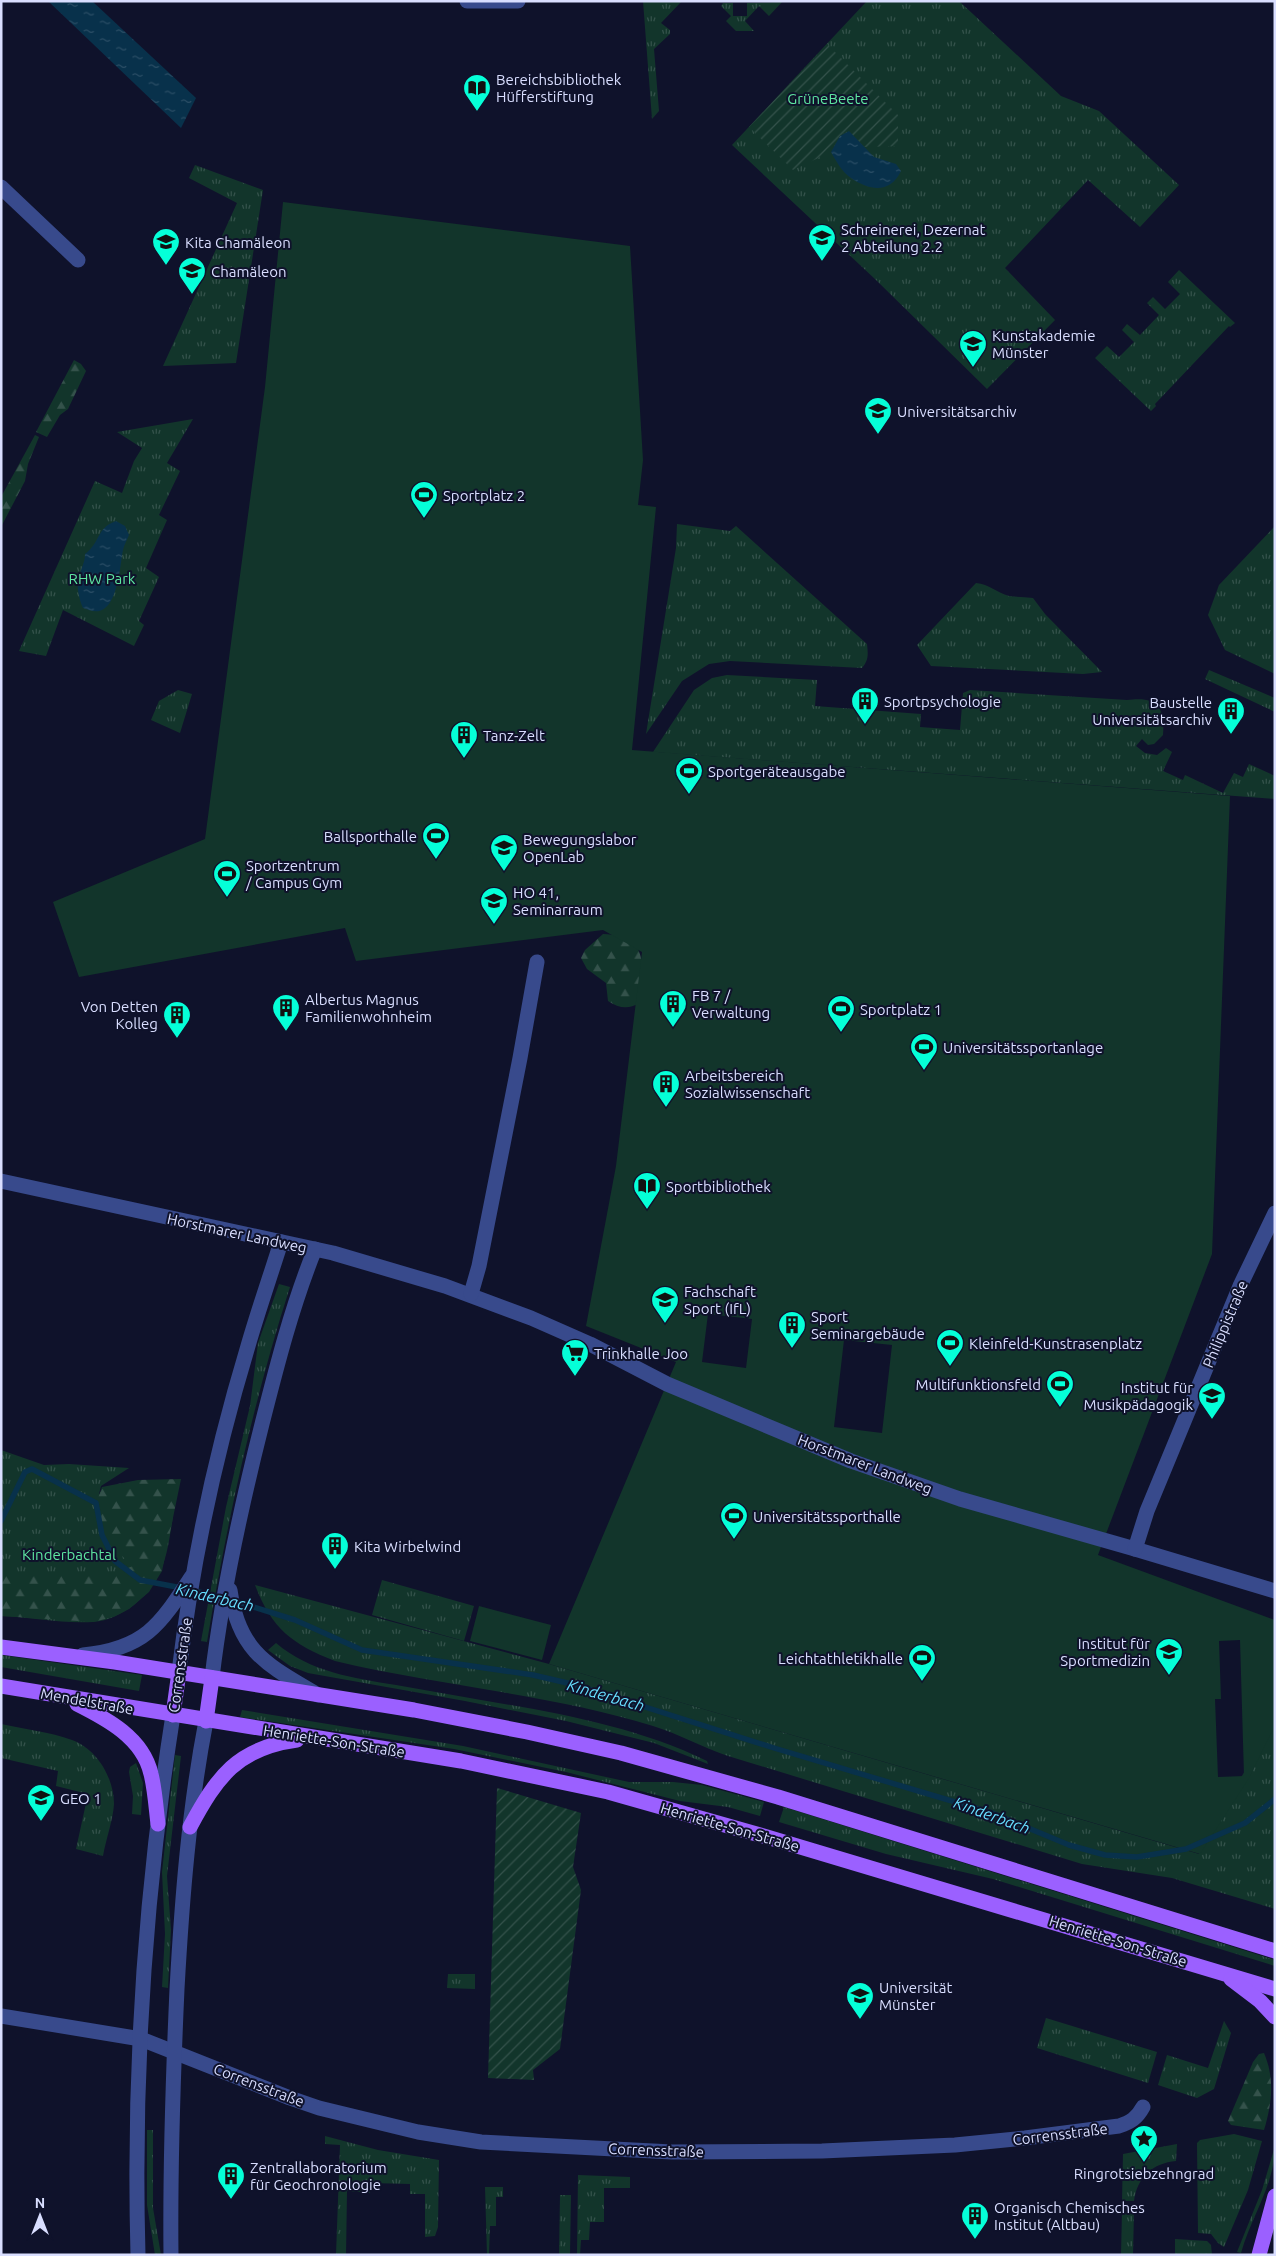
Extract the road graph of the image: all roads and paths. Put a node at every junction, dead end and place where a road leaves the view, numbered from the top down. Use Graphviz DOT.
graph roads {
  1 [pos="467,1"];
  2 [pos="518,1"];
  3 [pos="1,187"];
  4 [pos="78,260"];
  5 [pos="537,962"];
  6 [pos="1,1181"];
  7 [pos="1275,1213"];
  8 [pos="281,1242"];
  9 [pos="315,1249"];
  10 [pos="471,1294"];
  11 [pos="1135,1548"];
  12 [pos="1275,1591"];
  13 [pos="182,1601"];
  14 [pos="228,1613"];
  15 [pos="1,1647"];
  16 [pos="72,1656"];
  17 [pos="179,1672"];
  18 [pos="212,1678"];
  19 [pos="1,1686"];
  20 [pos="319,1695"];
  21 [pos="62,1697"];
  22 [pos="173,1715"];
  23 [pos="206,1721"];
  24 [pos="310,1738"];
  25 [pos="158,1824"];
  26 [pos="190,1827"];
  27 [pos="1275,1940"];
  28 [pos="1247,1942"];
  29 [pos="1275,1951"];
  30 [pos="1222,1973"];
  31 [pos="1275,1989"];
  32 [pos="1,2016"];
  33 [pos="1275,2017"];
  34 [pos="141,2039"];
  35 [pos="174,2052"];
  36 [pos="1143,2107"];
  37 [pos="1275,2196"];
  38 [pos="138,2255"];
  39 [pos="171,2255"];
  40 [pos="1259,2255"];
  1 -- 2 [label="street"];
  3 -- 4 [label="street"];
  5 -- 10 [label="street"];
  6 -- 8 [label="street, Horstmarer Landweg"];
  7 -- 11 [label="street, Philippistraße"];
  8 -- 9 [label="street, Horstmarer Landweg"];
  8 -- 13 [label="street, Corrensstraße"];
  9 -- 10 [label="street, Horstmarer Landweg"];
  9 -- 14 [label="street"];
  10 -- 11 [label="street, Horstmarer Landweg"];
  11 -- 12 [label="street, Horstmarer Landweg"];
  13 -- 16 [label="street"];
  13 -- 17 [label="street, Corrensstraße"];
  14 -- 18 [label="street"];
  14 -- 20 [label="street"];
  15 -- 16 [label="main road"];
  16 -- 17 [label="main road"];
  17 -- 18 [label="main road"];
  17 -- 22 [label="main road, Corrensstraße"];
  18 -- 20 [label="main road"];
  18 -- 23 [label="main road"];
  19 -- 21 [label="main road, Mendelstraße"];
  20 -- 28 [label="main road"];
  21 -- 22 [label="main road, Mendelstraße"];
  21 -- 25 [label="main road"];
  22 -- 23 [label="main road, Henriette-Son-Straße"];
  22 -- 25 [label="street, Corrensstraße"];
  23 -- 24 [label="main road, Henriette-Son-Straße"];
  23 -- 26 [label="street"];
  24 -- 26 [label="main road"];
  24 -- 30 [label="main road, Henriette-Son-Straße"];
  25 -- 34 [label="street, Corrensstraße"];
  26 -- 35 [label="street"];
  27 -- 28 [label="main road"];
  28 -- 29 [label="main road"];
  30 -- 31 [label="main road, Henriette-Son-Straße"];
  30 -- 33 [label="main road"];
  32 -- 34 [label="street"];
  34 -- 35 [label="street, Corrensstraße"];
  34 -- 38 [label="street, Corrensstraße"];
  35 -- 36 [label="street, Corrensstraße"];
  35 -- 39 [label="street"];
  37 -- 40 [label="main road"];
}
